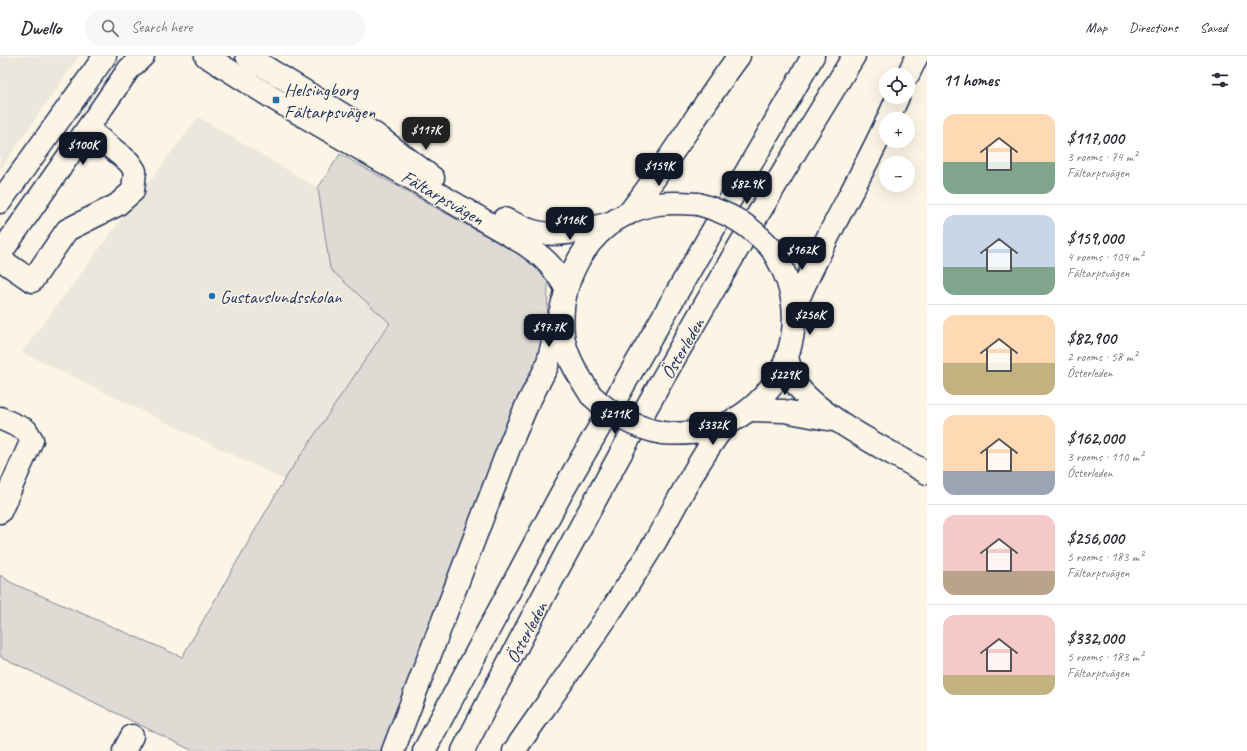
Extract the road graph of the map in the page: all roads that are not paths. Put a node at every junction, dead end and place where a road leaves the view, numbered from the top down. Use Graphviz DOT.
graph roads {
  1 [pos="105,56"];
  2 [pos="142,56"];
  3 [pos="206,56"];
  4 [pos="247,56"];
  5 [pos="739,56"];
  6 [pos="813,56"];
  7 [pos="854,56"];
  8 [pos="917,56"];
  9 [pos="912,68"];
  10 [pos="88,129"];
  11 [pos="879,138"];
  12 [pos="0,202"];
  13 [pos="620,218"];
  14 [pos="0,254"];
  15 [pos="0,259"];
  16 [pos="564,295"];
  17 [pos="794,309"];
  18 [pos="787,358"];
  19 [pos="750,410"];
  20 [pos="0,418"];
  21 [pos="841,422"];
  22 [pos="725,424"];
  23 [pos="927,473"];
  24 [pos="0,512"];
  25 [pos="393,751"];
  26 [pos="424,751"];
  27 [pos="463,751"];
  28 [pos="514,751"];
  1 -- 12 [label="main road"];
  2 -- 10 [label="main road"];
  3 -- 16 [label="main road, Fältarpsvägen"];
  4 -- 13 [label="main road, Fältarpsvägen"];
  5 -- 13 [label="main road"];
  6 -- 26 [label="main road, Österleden"];
  7 -- 27 [label="main road, Österleden"];
  8 -- 9 [label="main road"];
  10 -- 14 [label="main road"];
  10 -- 15 [label="main road"];
  11 -- 17 [label="main road"];
  13 -- 16 [label="main road"];
  13 -- 17 [label="main road, bridge"];
  16 -- 22 [label="main road, bridge"];
  16 -- 25 [label="main road"];
  17 -- 18 [label="main road"];
  18 -- 19 [label="main road"];
  18 -- 21 [label="main road"];
  19 -- 21 [label="main road"];
  19 -- 22 [label="main road"];
  20 -- 24 [label="main road"];
  21 -- 23 [label="main road"];
  22 -- 28 [label="main road"];
}
